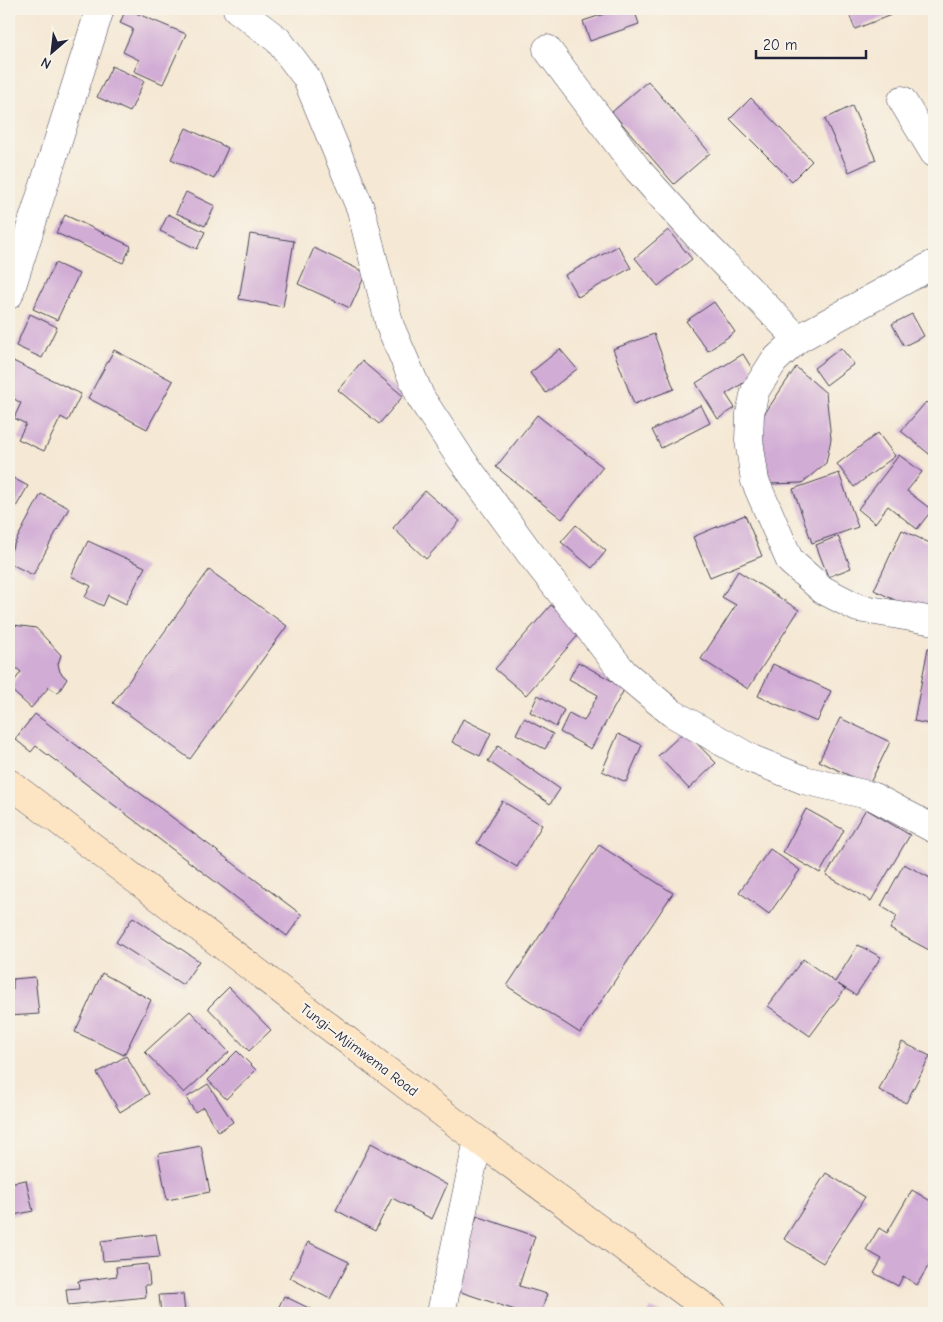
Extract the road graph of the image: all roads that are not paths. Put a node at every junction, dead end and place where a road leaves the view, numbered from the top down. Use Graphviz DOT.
graph roads {
  1 [pos="100,9"];
  2 [pos="237,9"];
  3 [pos="547,49"];
  4 [pos="902,100"];
  5 [pos="934,153"];
  6 [pos="934,264"];
  7 [pos="9,295"];
  8 [pos="798,339"];
  9 [pos="934,620"];
  10 [pos="9,783"];
  11 [pos="934,830"];
  12 [pos="478,1140"];
  13 [pos="441,1313"];
  14 [pos="713,1313"];
  1 -- 7 [label="street"];
  2 -- 11 [label="street"];
  3 -- 8 [label="street"];
  4 -- 5 [label="street"];
  6 -- 8 [label="street"];
  8 -- 9 [label="street"];
  10 -- 12 [label="street, Tungi—Mjimwema Road"];
  12 -- 13 [label="street"];
  12 -- 14 [label="street, Tungi—Mjimwema Road"];
}
